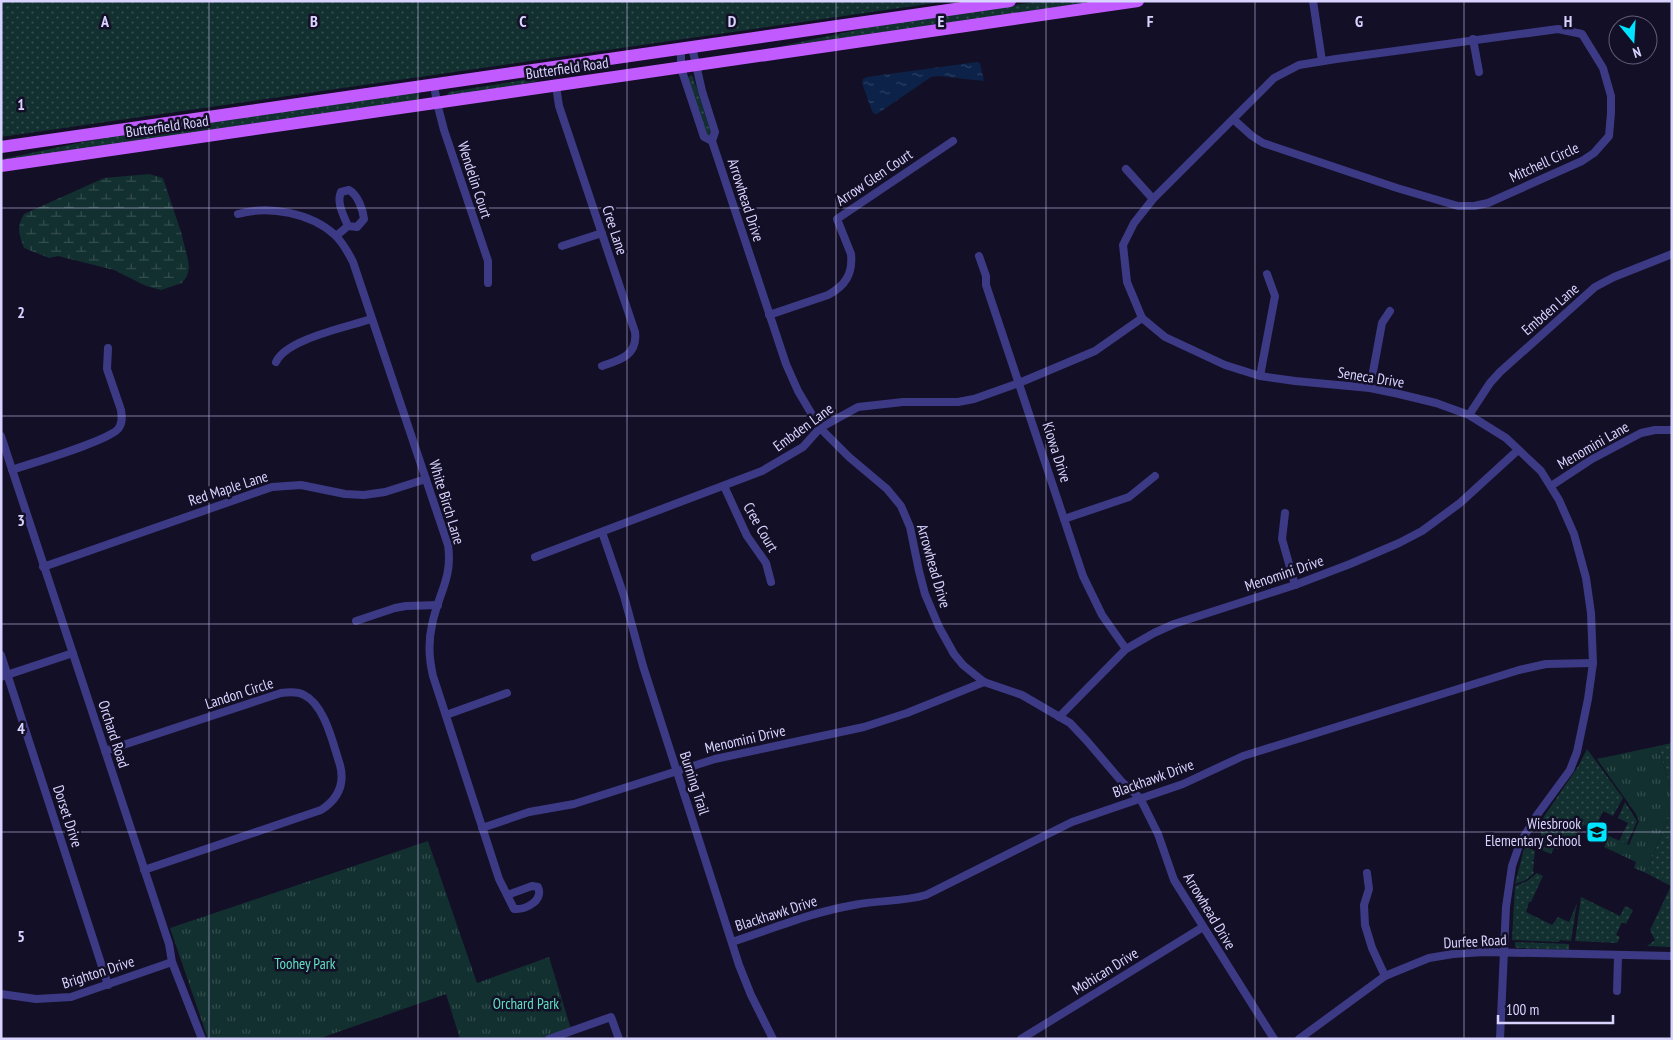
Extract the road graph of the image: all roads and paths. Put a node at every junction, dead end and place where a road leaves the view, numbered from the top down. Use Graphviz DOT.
graph roads {
  1 [pos="1010,1"];
  2 [pos="1138,1"];
  3 [pos="1313,1"];
  4 [pos="1474,39"];
  5 [pos="686,48"];
  6 [pos="1322,61"];
  7 [pos="696,66"];
  8 [pos="681,68"];
  9 [pos="1479,72"];
  10 [pos="434,85"];
  11 [pos="556,86"];
  12 [pos="437,103"];
  13 [pos="1233,119"];
  14 [pos="712,141"];
  15 [pos="953,141"];
  16 [pos="1,147"];
  17 [pos="1,166"];
  18 [pos="1126,169"];
  19 [pos="1153,199"];
  20 [pos="238,214"];
  21 [pos="348,226"];
  22 [pos="602,234"];
  23 [pos="336,236"];
  24 [pos="562,246"];
  25 [pos="1672,254"];
  26 [pos="979,256"];
  27 [pos="1267,274"];
  28 [pos="488,283"];
  29 [pos="1390,312"];
  30 [pos="769,315"];
  31 [pos="1142,318"];
  32 [pos="371,319"];
  33 [pos="108,348"];
  34 [pos="276,362"];
  35 [pos="602,366"];
  36 [pos="1260,376"];
  37 [pos="1019,383"];
  38 [pos="1370,388"];
  39 [pos="1469,415"];
  40 [pos="820,428"];
  41 [pos="1672,430"];
  42 [pos="1,436"];
  43 [pos="1518,450"];
  44 [pos="12,470"];
  45 [pos="1155,476"];
  46 [pos="426,479"];
  47 [pos="724,486"];
  48 [pos="1551,486"];
  49 [pos="1285,513"];
  50 [pos="1064,519"];
  51 [pos="602,532"];
  52 [pos="535,557"];
  53 [pos="44,568"];
  54 [pos="771,582"];
  55 [pos="1295,585"];
  56 [pos="438,605"];
  57 [pos="356,622"];
  58 [pos="1126,649"];
  59 [pos="72,653"];
  60 [pos="1,655"];
  61 [pos="1592,664"];
  62 [pos="5,676"];
  63 [pos="984,682"];
  64 [pos="507,693"];
  65 [pos="446,715"];
  66 [pos="1059,717"];
  67 [pos="105,751"];
  68 [pos="676,771"];
  69 [pos="1140,798"];
  70 [pos="482,828"];
  71 [pos="144,870"];
  72 [pos="1367,873"];
  73 [pos="507,895"];
  74 [pos="1203,927"];
  75 [pos="732,942"];
  76 [pos="1505,953"];
  77 [pos="1618,956"];
  78 [pos="1672,956"];
  79 [pos="172,962"];
  80 [pos="1385,976"];
  81 [pos="108,985"];
  82 [pos="1617,991"];
  83 [pos="1,994"];
  84 [pos="202,1039"];
  85 [pos="549,1039"];
  86 [pos="619,1039"];
  87 [pos="773,1039"];
  88 [pos="1021,1039"];
  89 [pos="1274,1039"];
  90 [pos="1298,1039"];
  91 [pos="1500,1039"];
  1 -- 5 [label="main road, Butterfield Road"];
  2 -- 7 [label="main road, Butterfield Road"];
  3 -- 6 [label="street"];
  4 -- 6 [label="street, Mitchell Circle"];
  4 -- 9 [label="street"];
  4 -- 13 [label="street, Mitchell Circle"];
  5 -- 7 [label="street, Arrowhead Drive"];
  5 -- 8 [label="street, Arrowhead Drive"];
  5 -- 10 [label="main road, Butterfield Road"];
  6 -- 13 [label="street, Mitchell Circle"];
  7 -- 8 [label="main road, Butterfield Road"];
  7 -- 14 [label="street, Arrowhead Drive"];
  8 -- 11 [label="main road, Butterfield Road"];
  8 -- 14 [label="street, Arrowhead Drive"];
  10 -- 12 [label="street, Wendelin Court"];
  10 -- 16 [label="main road, Butterfield Road"];
  11 -- 12 [label="main road, Butterfield Road"];
  11 -- 22 [label="street, Cree Lane"];
  12 -- 17 [label="main road, Butterfield Road"];
  12 -- 28 [label="street, Wendelin Court"];
  13 -- 19 [label="street, Seneca Drive"];
  14 -- 30 [label="street, Arrowhead Drive"];
  15 -- 30 [label="street, Arrow Glen Court"];
  18 -- 19 [label="street"];
  19 -- 31 [label="street, Seneca Drive"];
  20 -- 23 [label="street, White Birch Lane"];
  21 -- 21 [label="street"];
  21 -- 23 [label="street"];
  22 -- 24 [label="street"];
  22 -- 35 [label="street, Cree Lane"];
  23 -- 32 [label="street, White Birch Lane"];
  25 -- 39 [label="street, Embden Lane"];
  26 -- 37 [label="street, Kiowa Drive"];
  27 -- 36 [label="street"];
  29 -- 38 [label="street"];
  30 -- 40 [label="street, Arrowhead Drive"];
  31 -- 36 [label="street, Seneca Drive"];
  31 -- 37 [label="street, Embden Lane"];
  32 -- 34 [label="street"];
  32 -- 46 [label="street, White Birch Lane"];
  33 -- 44 [label="street"];
  36 -- 38 [label="street, Seneca Drive"];
  37 -- 40 [label="street, Embden Lane"];
  37 -- 50 [label="street, Kiowa Drive"];
  38 -- 39 [label="street, Seneca Drive"];
  39 -- 43 [label="street, Seneca Drive"];
  40 -- 47 [label="street, Embden Lane"];
  40 -- 63 [label="street, Arrowhead Drive"];
  41 -- 48 [label="street, Menomini Lane"];
  42 -- 44 [label="street, Orchard Road"];
  43 -- 48 [label="street, Seneca Drive"];
  43 -- 55 [label="street, Menomini Drive"];
  44 -- 53 [label="street, Orchard Road"];
  45 -- 50 [label="street"];
  46 -- 53 [label="street, Red Maple Lane"];
  46 -- 56 [label="street, White Birch Lane"];
  47 -- 51 [label="street, Embden Lane"];
  47 -- 54 [label="street, Cree Court"];
  48 -- 61 [label="street, Seneca Drive"];
  49 -- 55 [label="street"];
  50 -- 58 [label="street, Kiowa Drive"];
  51 -- 52 [label="street, Embden Lane"];
  51 -- 68 [label="street, Burning Trail"];
  53 -- 59 [label="street, Orchard Road"];
  55 -- 58 [label="street, Menomini Drive"];
  56 -- 57 [label="street"];
  56 -- 65 [label="street, White Birch Lane"];
  58 -- 66 [label="street, Menomini Drive"];
  59 -- 62 [label="street"];
  59 -- 67 [label="street, Orchard Road"];
  60 -- 62 [label="street, Dorset Drive"];
  61 -- 69 [label="street, Blackhawk Drive"];
  61 -- 76 [label="street, Seneca Drive"];
  62 -- 81 [label="street, Dorset Drive"];
  63 -- 66 [label="street, Arrowhead Drive"];
  63 -- 68 [label="street, Menomini Drive"];
  64 -- 65 [label="street"];
  65 -- 70 [label="street, White Birch Lane"];
  66 -- 69 [label="street, Arrowhead Drive"];
  67 -- 71 [label="street, Orchard Road"];
  67 -- 71 [label="street, Landon Circle"];
  68 -- 70 [label="street, Menomini Drive"];
  68 -- 75 [label="street, Burning Trail"];
  69 -- 74 [label="street, Arrowhead Drive"];
  69 -- 75 [label="street, Blackhawk Drive"];
  70 -- 73 [label="street, White Birch Lane"];
  71 -- 79 [label="street, Orchard Road"];
  72 -- 80 [label="street"];
  73 -- 73 [label="street, White Birch Lane"];
  74 -- 88 [label="street, Mohican Drive"];
  74 -- 89 [label="street, Arrowhead Drive"];
  75 -- 87 [label="street, Burning Trail"];
  76 -- 77 [label="street, Durfee Road"];
  76 -- 80 [label="street, Durfee Road"];
  76 -- 91 [label="street, Seneca Drive"];
  77 -- 78 [label="street, Durfee Road"];
  77 -- 82 [label="street"];
  79 -- 81 [label="street, Brighton Drive"];
  79 -- 84 [label="street, Orchard Road"];
  80 -- 90 [label="street, Durfee Road"];
  81 -- 83 [label="street, Brighton Drive"];
  85 -- 86 [label="street"];
}
